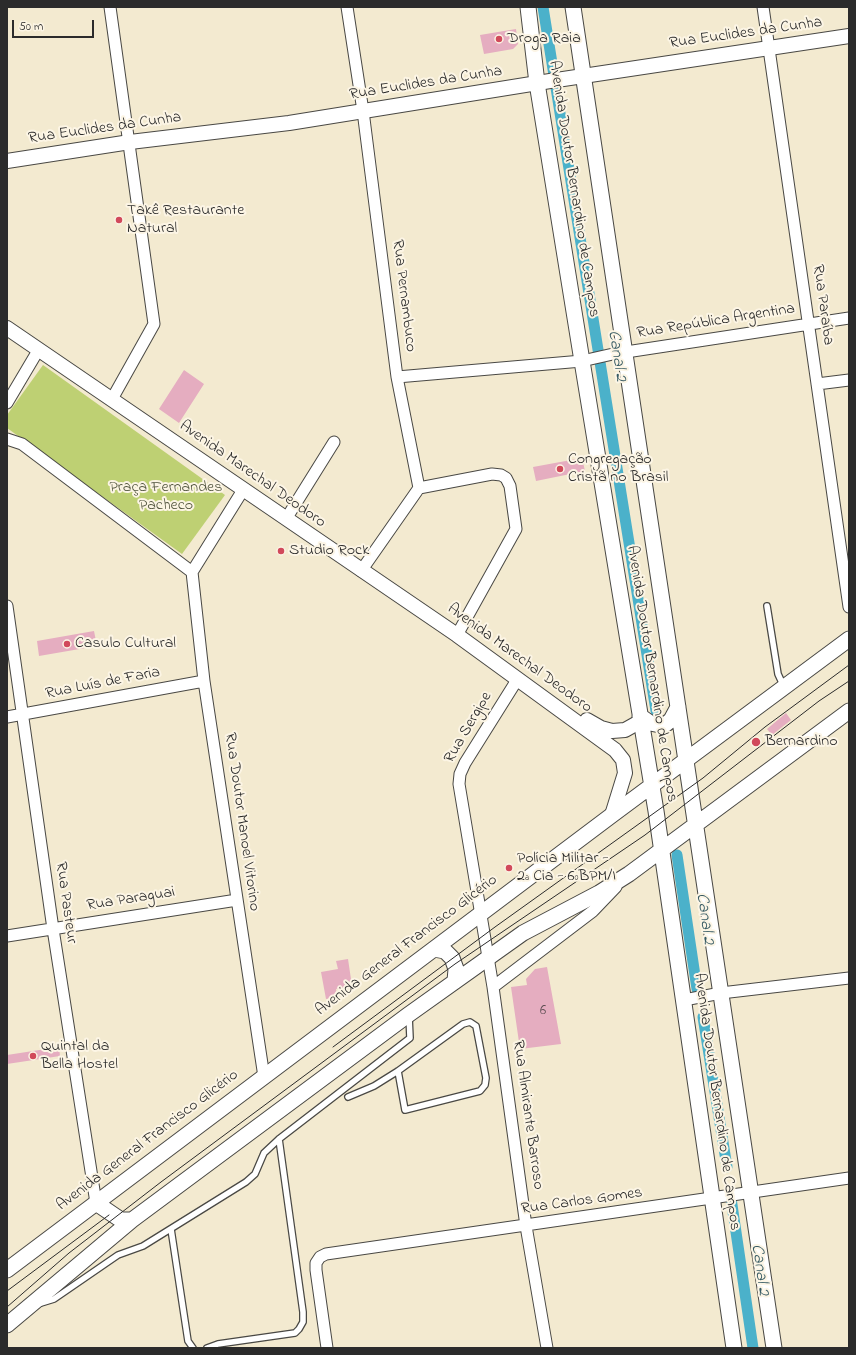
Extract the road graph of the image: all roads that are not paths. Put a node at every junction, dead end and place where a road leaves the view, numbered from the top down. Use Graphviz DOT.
graph roads {
  1 [pos="110,7"];
  2 [pos="347,7"];
  3 [pos="528,7"];
  4 [pos="574,7"];
  5 [pos="763,7"];
  6 [pos="849,36"];
  7 [pos="770,48"];
  8 [pos="578,77"];
  9 [pos="544,82"];
  10 [pos="363,111"];
  11 [pos="130,142"];
  12 [pos="7,160"];
  13 [pos="849,318"];
  14 [pos="809,324"];
  15 [pos="7,328"];
  16 [pos="39,349"];
  17 [pos="619,353"];
  18 [pos="587,359"];
  19 [pos="397,377"];
  20 [pos="849,380"];
  21 [pos="817,384"];
  22 [pos="112,399"];
  23 [pos="7,403"];
  24 [pos="7,440"];
  25 [pos="334,442"];
  26 [pos="419,488"];
  27 [pos="243,490"];
  28 [pos="286,519"];
  29 [pos="361,571"];
  30 [pos="192,572"];
  31 [pos="7,606"];
  32 [pos="767,606"];
  33 [pos="849,607"];
  34 [pos="457,635"];
  35 [pos="849,639"];
  36 [pos="517,680"];
  37 [pos="204,681"];
  38 [pos="784,687"];
  39 [pos="547,700"];
  40 [pos="678,707"];
  41 [pos="849,711"];
  42 [pos="22,715"];
  43 [pos="7,717"];
  44 [pos="640,718"];
  45 [pos="686,759"];
  46 [pos="652,786"];
  47 [pos="612,814"];
  48 [pos="696,823"];
  49 [pos="662,849"];
  50 [pos="629,874"];
  51 [pos="237,900"];
  52 [pos="479,914"];
  53 [pos="53,929"];
  54 [pos="7,936"];
  55 [pos="434,949"];
  56 [pos="487,958"];
  57 [pos="849,978"];
  58 [pos="455,981"];
  59 [pos="493,987"];
  60 [pos="721,993"];
  61 [pos="684,1000"];
  62 [pos="408,1015"];
  63 [pos="398,1071"];
  64 [pos="264,1077"];
  65 [pos="348,1097"];
  66 [pos="279,1139"];
  67 [pos="849,1178"];
  68 [pos="751,1193"];
  69 [pos="711,1199"];
  70 [pos="96,1204"];
  71 [pos="132,1220"];
  72 [pos="526,1226"];
  73 [pos="171,1229"];
  74 [pos="7,1270"];
  75 [pos="28,1308"];
  76 [pos="7,1325"];
  77 [pos="193,1348"];
  78 [pos="207,1348"];
  79 [pos="328,1348"];
  80 [pos="547,1348"];
  81 [pos="734,1348"];
  82 [pos="774,1348"];
  1 -- 11 [label="street"];
  2 -- 10 [label="street, Rua Pernambuco"];
  3 -- 9 [label="main road, Avenida Doutor Bernardino de Campos"];
  4 -- 8 [label="main road, Avenida Doutor Bernardino de Campos"];
  5 -- 7 [label="street, Rua Paraíba"];
  6 -- 7 [label="street, Rua Euclides da Cunha"];
  7 -- 8 [label="street, Rua Euclides da Cunha"];
  7 -- 14 [label="street, Rua Paraíba"];
  8 -- 9 [label="street, Rua Euclides da Cunha"];
  8 -- 17 [label="main road, Avenida Doutor Bernardino de Campos"];
  9 -- 10 [label="street, Rua Euclides da Cunha"];
  9 -- 18 [label="main road, Avenida Doutor Bernardino de Campos"];
  10 -- 11 [label="street, Rua Euclides da Cunha"];
  10 -- 19 [label="street, Rua Pernambuco"];
  11 -- 12 [label="street, Rua Euclides da Cunha"];
  11 -- 22 [label="street"];
  13 -- 14 [label="street, Rua República Argentina"];
  14 -- 17 [label="street, Rua República Argentina"];
  14 -- 21 [label="street, Rua Paraíba"];
  15 -- 16 [label="street, Avenida Marechal Deodoro"];
  16 -- 22 [label="street, Avenida Marechal Deodoro"];
  16 -- 23 [label="street"];
  17 -- 18 [label="street, Rua República Argentina"];
  17 -- 40 [label="main road, Avenida Doutor Bernardino de Campos"];
  18 -- 19 [label="street, Rua República Argentina"];
  18 -- 44 [label="main road, Avenida Doutor Bernardino de Campos"];
  19 -- 26 [label="street, Rua Pernambuco"];
  20 -- 21 [label="street"];
  21 -- 33 [label="street, Rua Paraíba"];
  22 -- 27 [label="street, Avenida Marechal Deodoro"];
  24 -- 30 [label="street"];
  25 -- 28 [label="street"];
  26 -- 29 [label="street"];
  26 -- 34 [label="street"];
  27 -- 28 [label="street, Avenida Marechal Deodoro"];
  27 -- 30 [label="street"];
  28 -- 29 [label="street, Avenida Marechal Deodoro"];
  29 -- 34 [label="street, Avenida Marechal Deodoro"];
  30 -- 37 [label="street, Rua Doutor Manoel Vitorino"];
  31 -- 42 [label="street, Rua Pasteur"];
  32 -- 38 [label="lane"];
  34 -- 36 [label="street, Avenida Marechal Deodoro"];
  35 -- 38 [label="main road, Avenida General Francisco Glicério"];
  36 -- 39 [label="street, Avenida Marechal Deodoro"];
  36 -- 52 [label="street, Rua Sergipe"];
  37 -- 42 [label="street, Rua Luís de Faria"];
  37 -- 51 [label="street, Rua Doutor Manoel Vitorino"];
  38 -- 45 [label="main road, Avenida General Francisco Glicério"];
  39 -- 44 [label="street"];
  39 -- 47 [label="street, Avenida Marechal Deodoro"];
  40 -- 44 [label="main road"];
  40 -- 45 [label="main road, Avenida Doutor Bernardino de Campos"];
  41 -- 48 [label="main road"];
  42 -- 43 [label="street, Rua Luís de Faria"];
  42 -- 53 [label="street, Rua Pasteur"];
  44 -- 46 [label="main road, Avenida Doutor Bernardino de Campos"];
  45 -- 46 [label="main road, Avenida General Francisco Glicério"];
  45 -- 48 [label="main road, Avenida Doutor Bernardino de Campos"];
  46 -- 47 [label="main road, Avenida General Francisco Glicério"];
  46 -- 49 [label="main road, Avenida Doutor Bernardino de Campos"];
  47 -- 52 [label="main road, Avenida General Francisco Glicério"];
  48 -- 49 [label="main road"];
  48 -- 60 [label="main road, Avenida Doutor Bernardino de Campos"];
  49 -- 50 [label="main road"];
  49 -- 61 [label="main road, Avenida Doutor Bernardino de Campos"];
  50 -- 56 [label="main road"];
  50 -- 59 [label="street"];
  51 -- 53 [label="street, Rua Paraguai"];
  51 -- 64 [label="street, Rua Doutor Manoel Vitorino"];
  52 -- 55 [label="main road, Avenida General Francisco Glicério"];
  52 -- 56 [label="street, Rua Sergipe"];
  53 -- 54 [label="street, Rua Paraguai"];
  53 -- 70 [label="street, Rua Pasteur"];
  55 -- 58 [label="main road"];
  55 -- 64 [label="main road, Avenida General Francisco Glicério"];
  56 -- 58 [label="main road"];
  56 -- 59 [label="street, Rua Almirante Barroso"];
  57 -- 60 [label="street"];
  58 -- 62 [label="main road"];
  59 -- 72 [label="street, Rua Almirante Barroso"];
  60 -- 61 [label="street"];
  60 -- 68 [label="main road, Avenida Doutor Bernardino de Campos"];
  61 -- 69 [label="main road, Avenida Doutor Bernardino de Campos"];
  62 -- 66 [label="lane"];
  62 -- 71 [label="main road"];
  63 -- 63 [label="lane"];
  63 -- 65 [label="lane"];
  64 -- 70 [label="main road, Avenida General Francisco Glicério"];
  66 -- 73 [label="lane"];
  66 -- 78 [label="lane"];
  67 -- 68 [label="street, Rua Carlos Gomes"];
  68 -- 69 [label="street, Rua Carlos Gomes"];
  68 -- 82 [label="main road, Avenida Doutor Bernardino de Campos"];
  69 -- 72 [label="street, Rua Carlos Gomes"];
  69 -- 81 [label="main road, Avenida Doutor Bernardino de Campos"];
  70 -- 71 [label="main road"];
  70 -- 74 [label="main road, Avenida General Francisco Glicério"];
  71 -- 75 [label="main road"];
  72 -- 79 [label="street, Rua Carlos Gomes"];
  72 -- 80 [label="street, Rua Almirante Barroso"];
  73 -- 75 [label="lane"];
  73 -- 77 [label="lane"];
  75 -- 76 [label="main road"];
}
